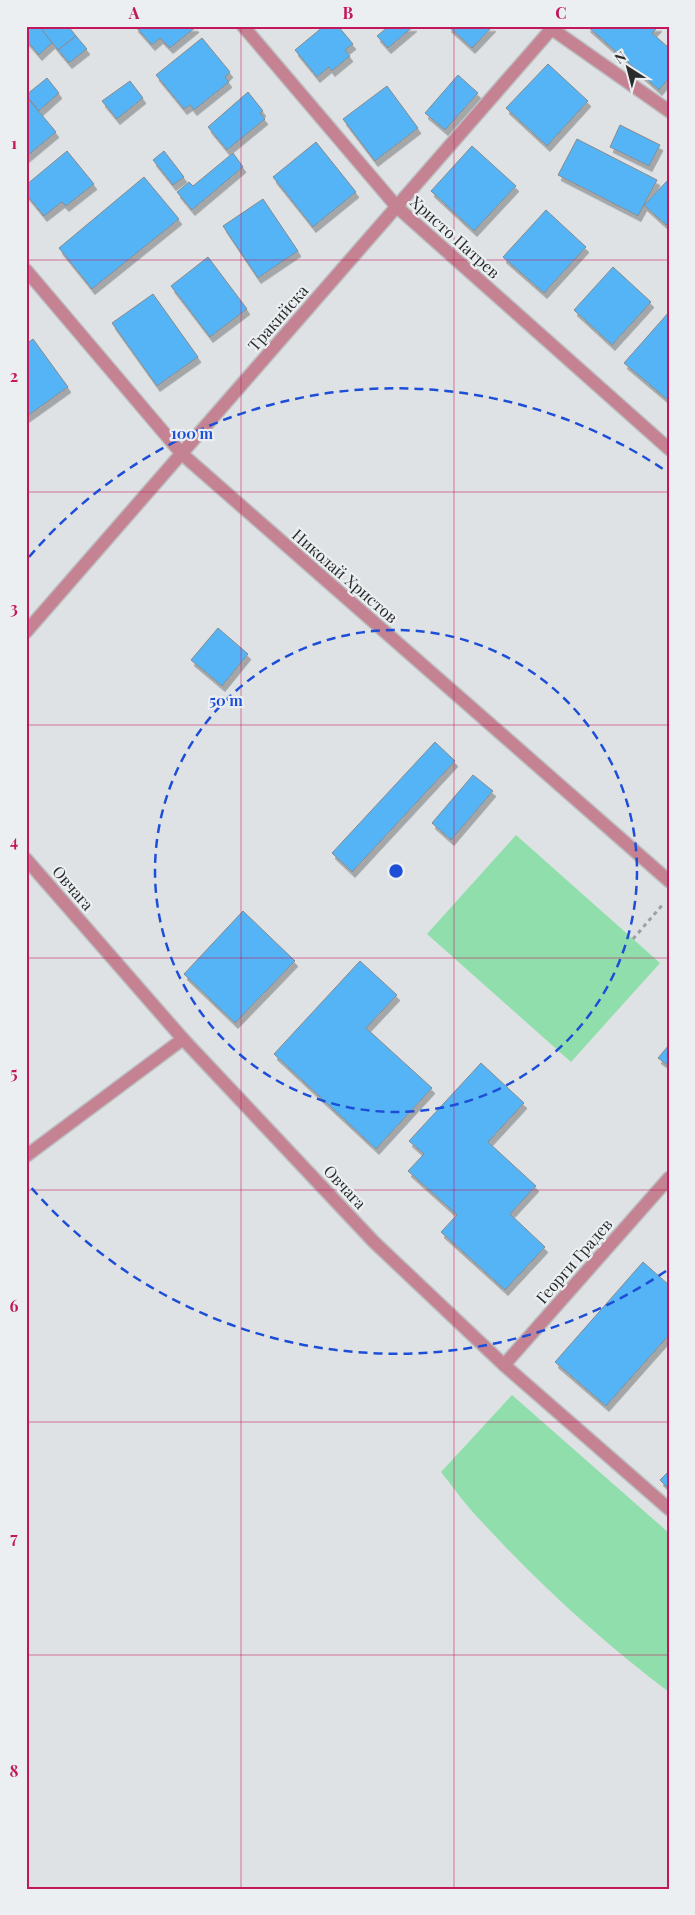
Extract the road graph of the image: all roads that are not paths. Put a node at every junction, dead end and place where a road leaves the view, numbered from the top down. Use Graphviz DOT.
graph roads {
  1 [pos="243,26"];
  2 [pos="553,27"];
  3 [pos="669,111"];
  4 [pos="396,206"];
  5 [pos="26,270"];
  6 [pos="669,450"];
  7 [pos="182,454"];
  8 [pos="26,632"];
  9 [pos="26,860"];
  10 [pos="669,881"];
  11 [pos="183,1039"];
  12 [pos="26,1156"];
  13 [pos="669,1178"];
  14 [pos="504,1365"];
  15 [pos="669,1509"];
  1 -- 4 [label="street, Христо Патрев"];
  2 -- 3 [label="street"];
  2 -- 4 [label="street, Тракийска"];
  4 -- 6 [label="street, Христо Патрев"];
  4 -- 7 [label="street, Тракийска"];
  5 -- 7 [label="street, Николай Христов"];
  7 -- 8 [label="street, Тракийска"];
  7 -- 10 [label="street, Николай Христов"];
  9 -- 11 [label="street, Овчага"];
  11 -- 12 [label="street"];
  11 -- 14 [label="street, Овчага"];
  13 -- 14 [label="street, Георги Градев"];
  14 -- 15 [label="street, Овчага"];
}
